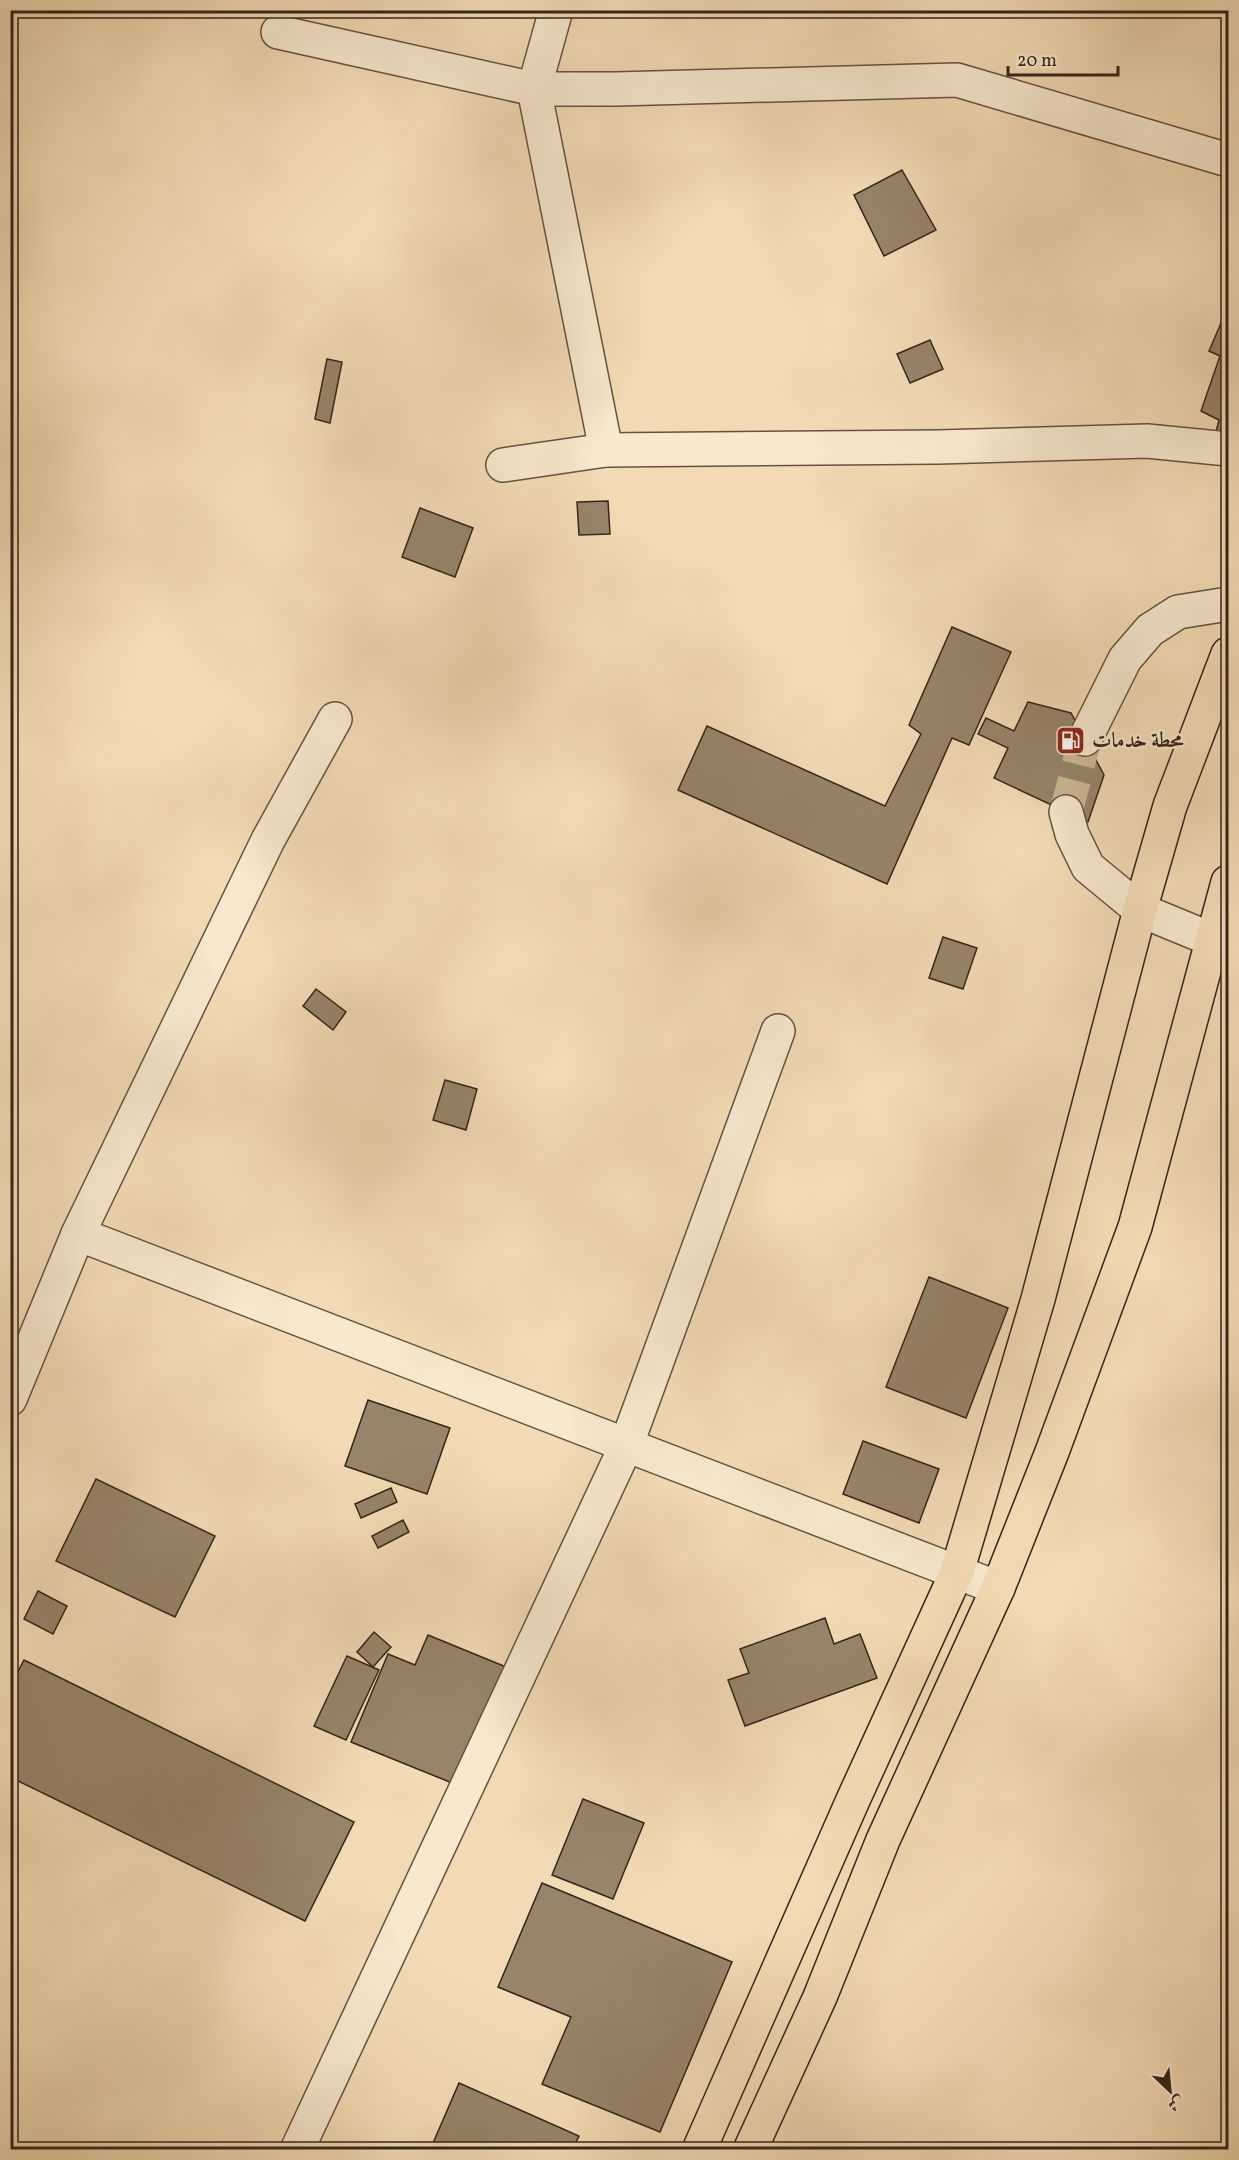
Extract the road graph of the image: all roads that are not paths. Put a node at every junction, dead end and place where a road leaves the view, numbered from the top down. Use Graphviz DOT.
graph roads {
  1 [pos="556,10"];
  2 [pos="278,32"];
  3 [pos="534,89"];
  4 [pos="1228,160"];
  5 [pos="1228,448"];
  6 [pos="606,450"];
  7 [pos="503,465"];
  8 [pos="1228,604"];
  9 [pos="1228,654"];
  10 [pos="335,719"];
  11 [pos="1085,738"];
  12 [pos="1066,812"];
  13 [pos="1228,882"];
  14 [pos="1140,910"];
  15 [pos="1213,940"];
  16 [pos="778,1031"];
  17 [pos="78,1234"];
  18 [pos="10,1399"];
  19 [pos="626,1446"];
  20 [pos="957,1572"];
  21 [pos="998,1588"];
  22 [pos="297,2150"];
  23 [pos="699,2150"];
  24 [pos="750,2150"];
  1 -- 3 [label="lane"];
  2 -- 3 [label="lane"];
  3 -- 4 [label="lane"];
  3 -- 6 [label="lane"];
  5 -- 6 [label="lane"];
  6 -- 7 [label="lane"];
  8 -- 11 [label="lane"];
  9 -- 14 [label="main road"];
  10 -- 17 [label="lane"];
  12 -- 14 [label="lane"];
  13 -- 15 [label="main road"];
  14 -- 15 [label="lane"];
  14 -- 20 [label="main road"];
  15 -- 21 [label="main road"];
  16 -- 19 [label="lane"];
  17 -- 18 [label="lane"];
  17 -- 19 [label="lane"];
  19 -- 20 [label="lane"];
  19 -- 22 [label="lane"];
  20 -- 21 [label="lane"];
  20 -- 23 [label="main road"];
  21 -- 24 [label="main road"];
}
